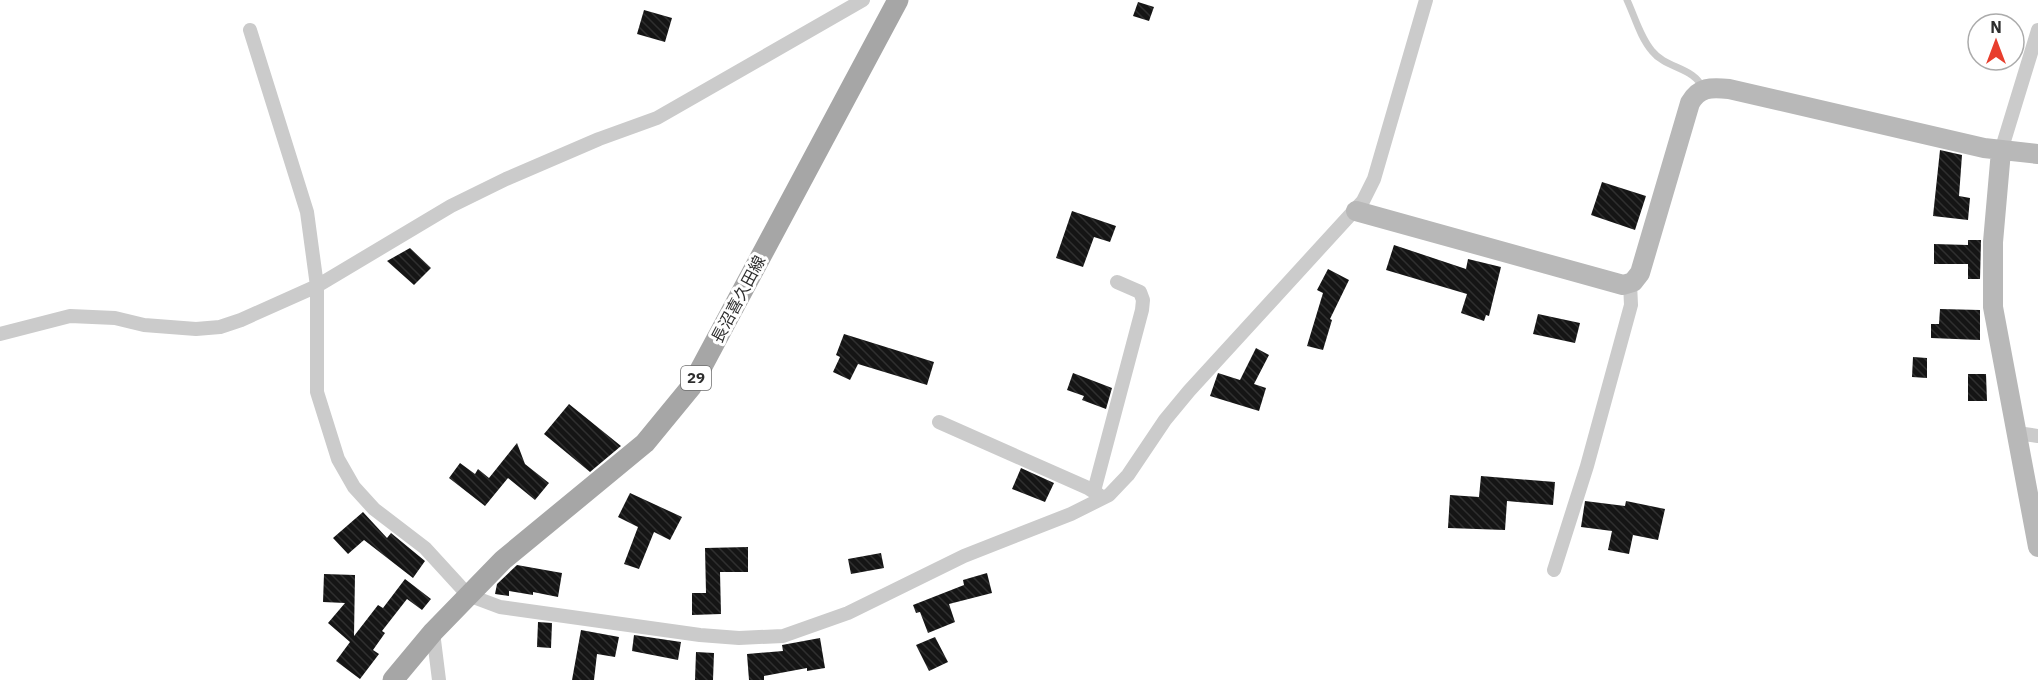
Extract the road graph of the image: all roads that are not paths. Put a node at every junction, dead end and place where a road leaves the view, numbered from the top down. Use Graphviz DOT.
graph roads {
  1 [pos="863,0"];
  2 [pos="898,0"];
  3 [pos="1426,0"];
  4 [pos="1627,0"];
  5 [pos="250,30"];
  6 [pos="2038,30"];
  7 [pos="1703,89"];
  8 [pos="2001,151"];
  9 [pos="2038,154"];
  10 [pos="1356,211"];
  11 [pos="1117,282"];
  12 [pos="1630,283"];
  13 [pos="317,286"];
  14 [pos="0,334"];
  15 [pos="939,422"];
  16 [pos="2017,433"];
  17 [pos="2038,436"];
  18 [pos="1098,495"];
  19 [pos="2038,547"];
  20 [pos="1554,570"];
  21 [pos="468,595"];
  22 [pos="433,632"];
  23 [pos="393,680"];
  24 [pos="440,680"];
  1 -- 13 [label="street"];
  2 -- 21 [label="main road, 長沼喜久田線 / 29"];
  3 -- 10 [label="street"];
  4 -- 7 [label="lane"];
  5 -- 13 [label="street"];
  6 -- 8 [label="street"];
  7 -- 8 [label="street"];
  7 -- 12 [label="street"];
  8 -- 9 [label="street"];
  8 -- 16 [label="street"];
  10 -- 12 [label="street"];
  10 -- 18 [label="street"];
  11 -- 18 [label="street"];
  12 -- 20 [label="street"];
  13 -- 14 [label="street"];
  13 -- 21 [label="street"];
  15 -- 18 [label="street"];
  16 -- 17 [label="street"];
  16 -- 19 [label="street"];
  18 -- 21 [label="street"];
  21 -- 22 [label="main road, 長沼喜久田線 / 29"];
  22 -- 23 [label="main road, 長沼喜久田線 / 29"];
  22 -- 24 [label="street"];
}
